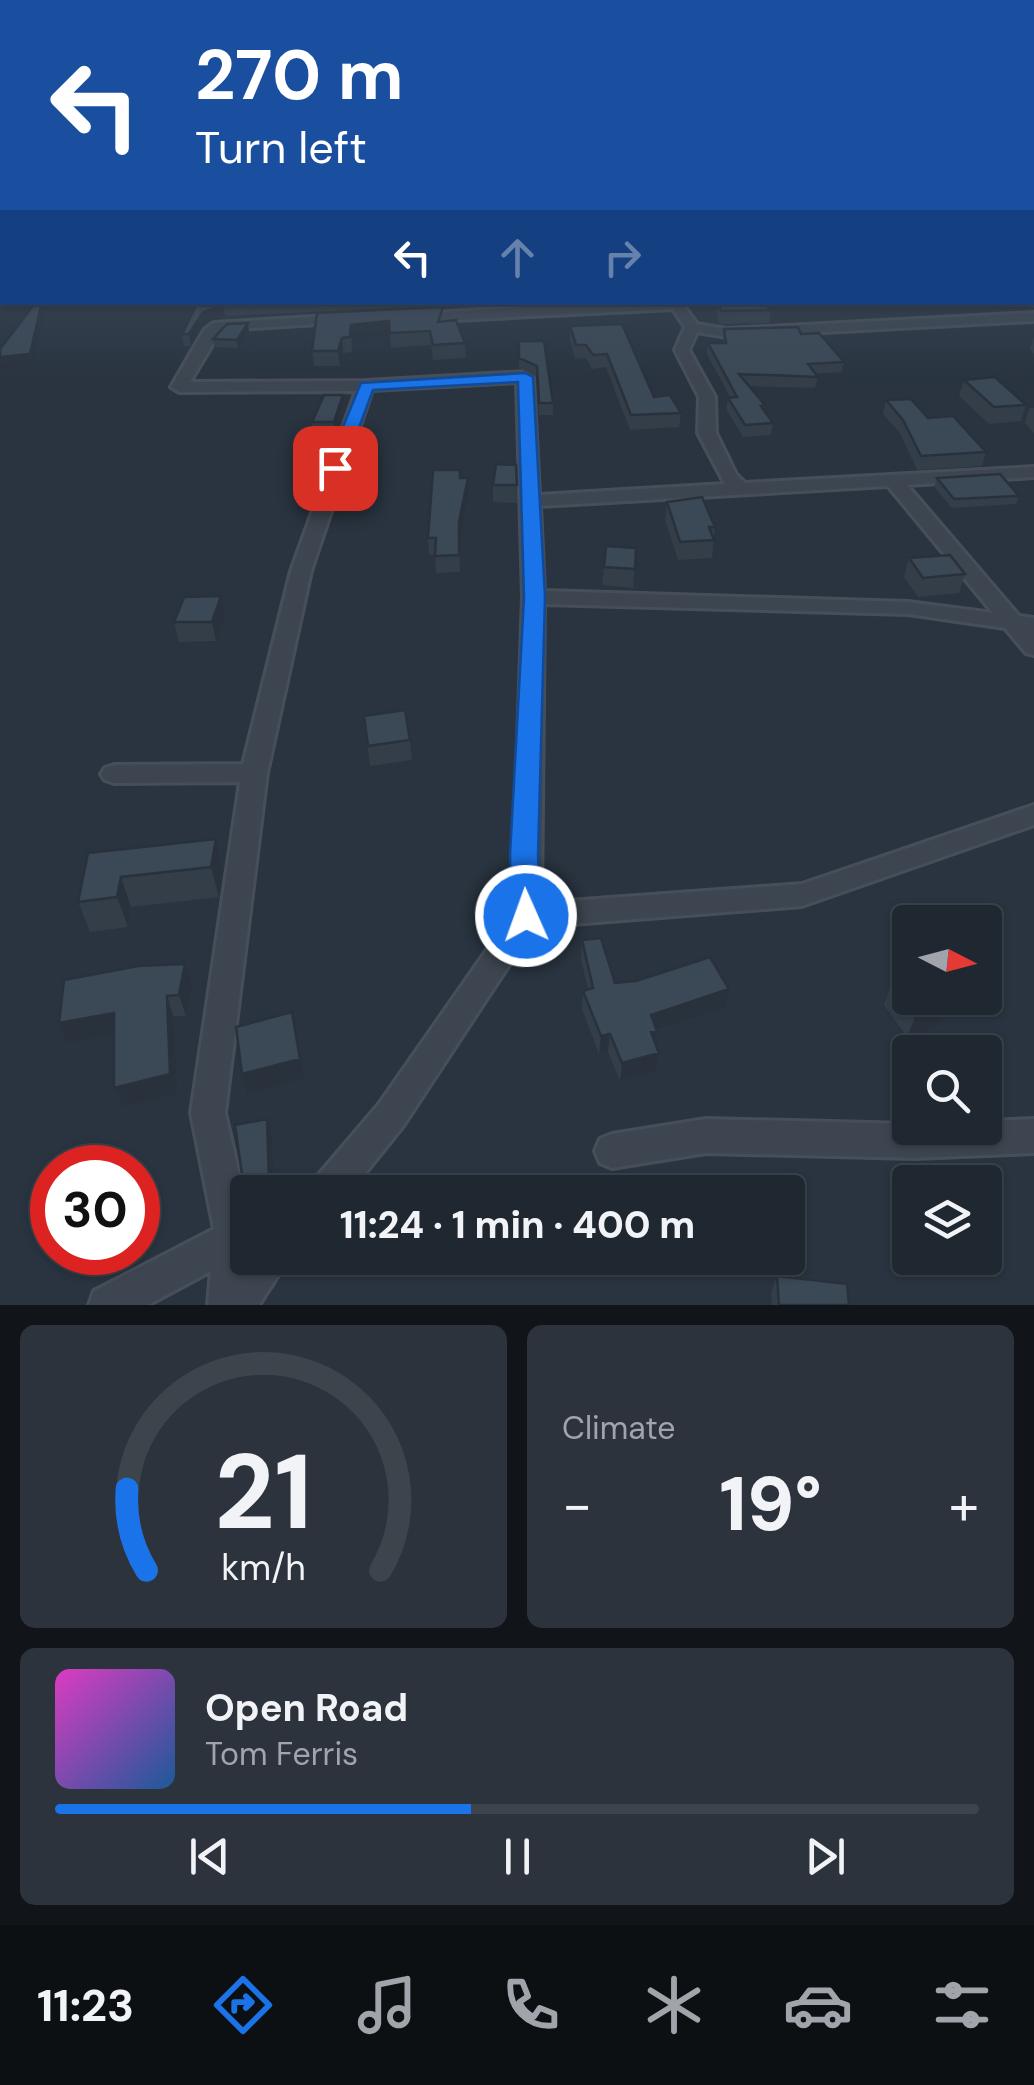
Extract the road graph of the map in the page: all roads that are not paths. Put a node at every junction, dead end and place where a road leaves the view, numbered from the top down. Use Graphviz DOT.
graph roads {
  1 [pos="343,305"];
  2 [pos="630,305"];
  3 [pos="684,306"];
  4 [pos="1034,318"];
  5 [pos="399,319"];
  6 [pos="692,327"];
  7 [pos="366,386"];
  8 [pos="1034,472"];
  9 [pos="894,481"];
  10 [pos="741,489"];
  11 [pos="533,500"];
  12 [pos="534,597"];
  13 [pos="1010,625"];
  14 [pos="1034,625"];
  15 [pos="1034,648"];
  16 [pos="254,773"];
  17 [pos="114,774"];
  18 [pos="1034,815"];
  19 [pos="526,916"];
  20 [pos="1034,1136"];
  21 [pos="612,1151"];
  22 [pos="342,1175"];
  23 [pos="230,1197"];
  24 [pos="230,1240"];
  25 [pos="233,1275"];
  26 [pos="257,1275"];
  27 [pos="108,1305"];
  28 [pos="227,1305"];
  29 [pos="235,1305"];
  1 -- 7 [label="street"];
  2 -- 5 [label="street"];
  3 -- 6 [label="street"];
  4 -- 6 [label="street"];
  6 -- 10 [label="street"];
  7 -- 11 [label="street"];
  7 -- 16 [label="street"];
  8 -- 9 [label="street"];
  9 -- 10 [label="street"];
  9 -- 13 [label="street"];
  10 -- 11 [label="street"];
  11 -- 12 [label="street"];
  12 -- 13 [label="street"];
  12 -- 19 [label="street"];
  13 -- 14 [label="street"];
  13 -- 15 [label="street"];
  16 -- 17 [label="street"];
  16 -- 23 [label="street"];
  18 -- 19 [label="street"];
  19 -- 22 [label="street"];
  20 -- 21 [label="street"];
  24 -- 27 [label="street"];
  25 -- 28 [label="street"];
  26 -- 29 [label="street"];
}
